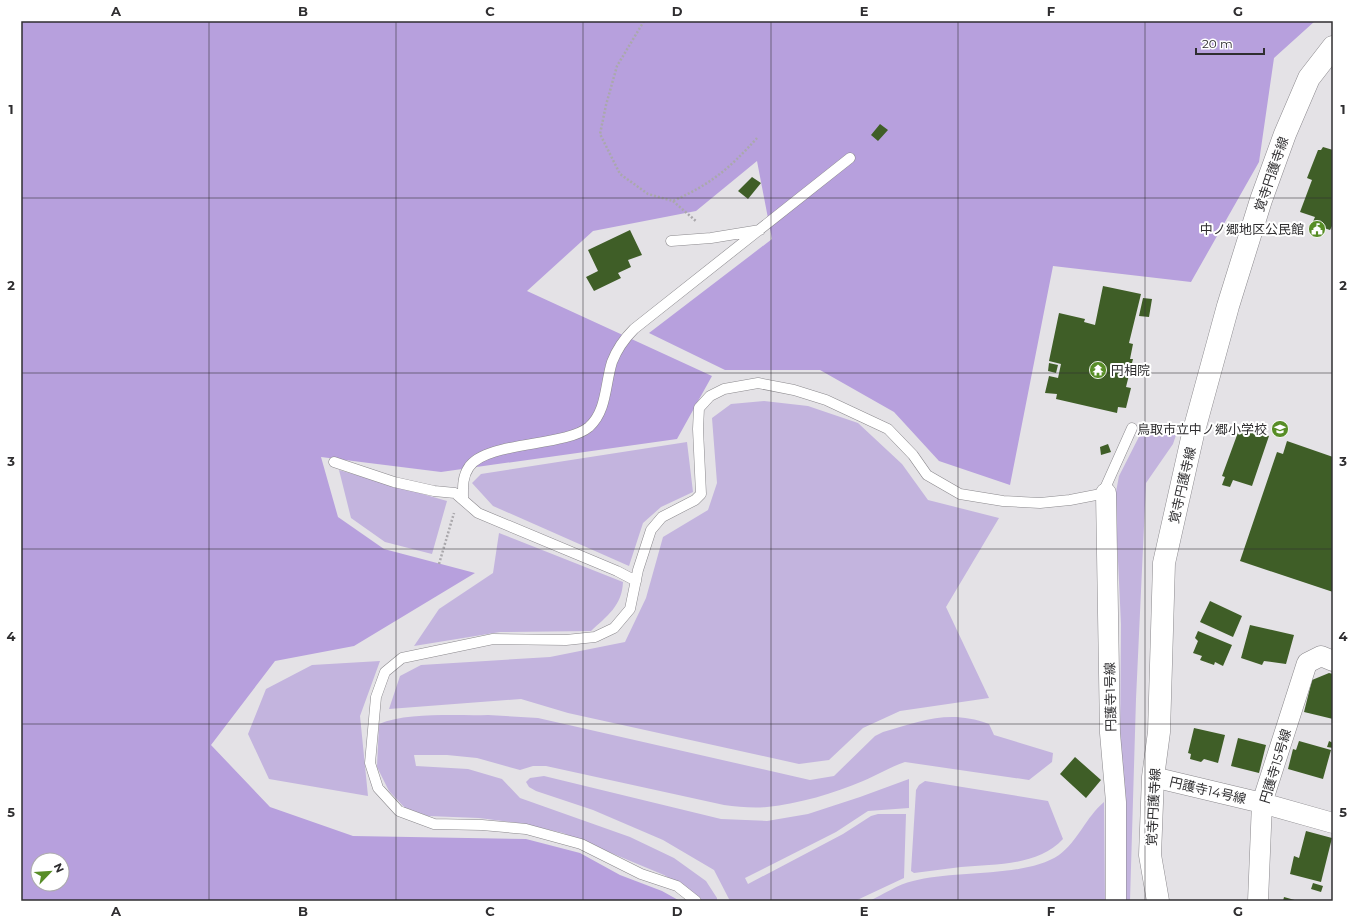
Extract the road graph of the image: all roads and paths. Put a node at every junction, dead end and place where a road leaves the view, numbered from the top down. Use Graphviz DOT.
graph roads {
  1 [pos="644,21"];
  2 [pos="1333,47"];
  3 [pos="757,138"];
  4 [pos="850,158"];
  5 [pos="673,201"];
  6 [pos="761,230"];
  7 [pos="716,237"];
  8 [pos="671,241"];
  9 [pos="1132,428"];
  10 [pos="334,462"];
  11 [pos="1106,493"];
  12 [pos="461,498"];
  13 [pos="439,564"];
  14 [pos="636,581"];
  15 [pos="1333,660"];
  16 [pos="1153,777"];
  17 [pos="1262,803"];
  18 [pos="1333,823"];
  19 [pos="696,901"];
  20 [pos="1116,901"];
  21 [pos="1158,901"];
  22 [pos="1258,901"];
  1 -- 5 [label="path"];
  2 -- 16 [label="street, 覚寺円護寺線"];
  3 -- 5 [label="path"];
  4 -- 6 [label="lane"];
  5 -- 7 [label="path"];
  6 -- 7 [label="lane"];
  6 -- 12 [label="lane"];
  7 -- 8 [label="lane"];
  9 -- 11 [label="lane"];
  10 -- 12 [label="lane"];
  11 -- 14 [label="lane"];
  11 -- 20 [label="street, 円護寺1号線"];
  12 -- 13 [label="path"];
  12 -- 14 [label="lane"];
  14 -- 19 [label="lane"];
  15 -- 17 [label="street, 円護寺15号線"];
  16 -- 17 [label="street, 円護寺14号線"];
  16 -- 21 [label="street, 覚寺円護寺線"];
  17 -- 18 [label="street, 円護寺14号線"];
  17 -- 22 [label="street, 円護寺15号線"];
}
